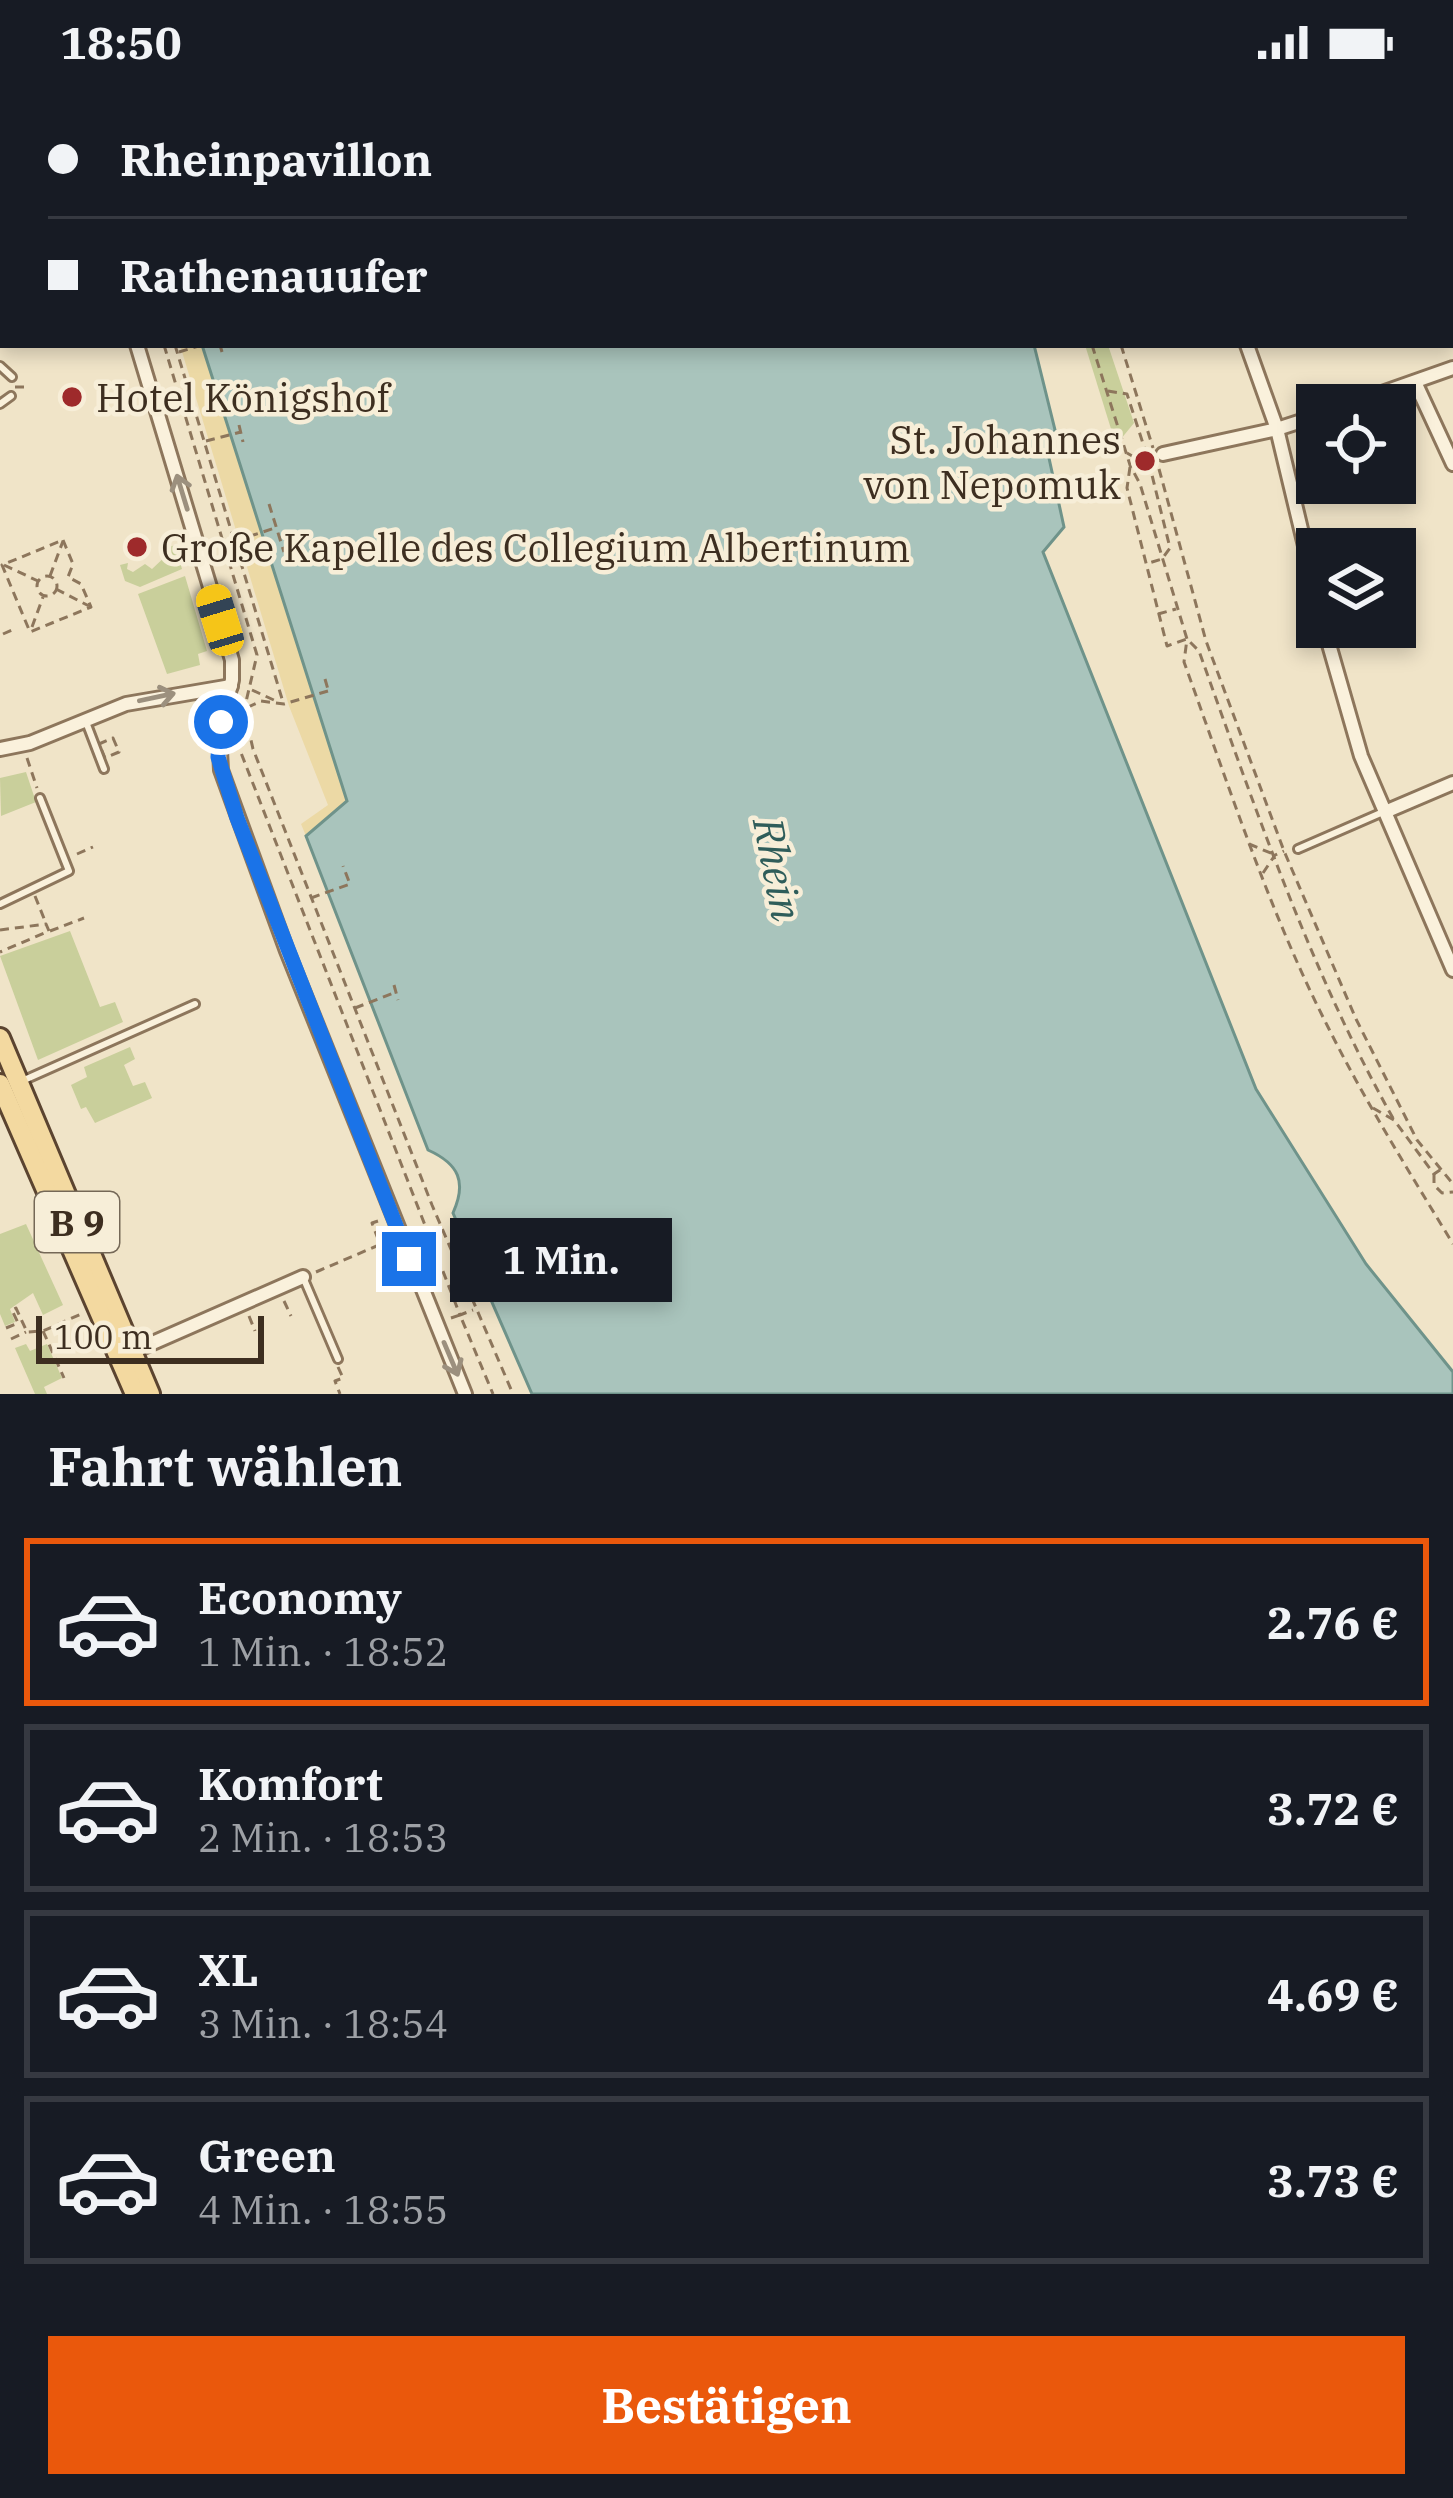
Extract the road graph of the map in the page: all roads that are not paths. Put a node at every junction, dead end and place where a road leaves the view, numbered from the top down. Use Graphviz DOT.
graph roads {
  1 [pos="138,348"];
  2 [pos="1248,348"];
  3 [pos="0,366"];
  4 [pos="1453,368"];
  5 [pos="1415,382"];
  6 [pos="1409,384"];
  7 [pos="0,404"];
  8 [pos="1296,423"];
  9 [pos="1277,429"];
  10 [pos="1160,455"];
  11 [pos="1453,464"];
  12 [pos="1301,528"];
  13 [pos="1329,648"];
  14 [pos="237,686"];
  15 [pos="86,721"];
  16 [pos="0,749"];
  17 [pos="104,769"];
  18 [pos="1453,783"];
  19 [pos="40,798"];
  20 [pos="1384,812"];
  21 [pos="1298,849"];
  22 [pos="0,904"];
  23 [pos="1453,970"];
  24 [pos="195,1004"];
  25 [pos="0,1038"];
  26 [pos="6,1090"];
  27 [pos="303,1277"];
  28 [pos="132,1352"];
  29 [pos="338,1359"];
  30 [pos="135,1394"];
  31 [pos="150,1394"];
  32 [pos="465,1394"];
  14 -- 1 [label="street, one-way"];
  2 -- 9 [label="street"];
  3 -- 7 [label="lane"];
  4 -- 5 [label="street"];
  5 -- 6 [label="street"];
  5 -- 11 [label="street"];
  8 -- 9 [label="street"];
  9 -- 10 [label="street"];
  9 -- 12 [label="street"];
  13 -- 20 [label="street"];
  15 -- 14 [label="street, one-way"];
  14 -- 32 [label="street, one-way"];
  15 -- 16 [label="street"];
  15 -- 17 [label="lane"];
  18 -- 20 [label="street"];
  19 -- 22 [label="lane"];
  20 -- 21 [label="lane"];
  20 -- 23 [label="street"];
  24 -- 26 [label="lane"];
  25 -- 26 [label="main road, B 9"];
  26 -- 28 [label="main road, B 9"];
  26 -- 30 [label="main road, B 9"];
  27 -- 28 [label="street"];
  27 -- 29 [label="lane"];
  28 -- 31 [label="main road, B 9"];
}
